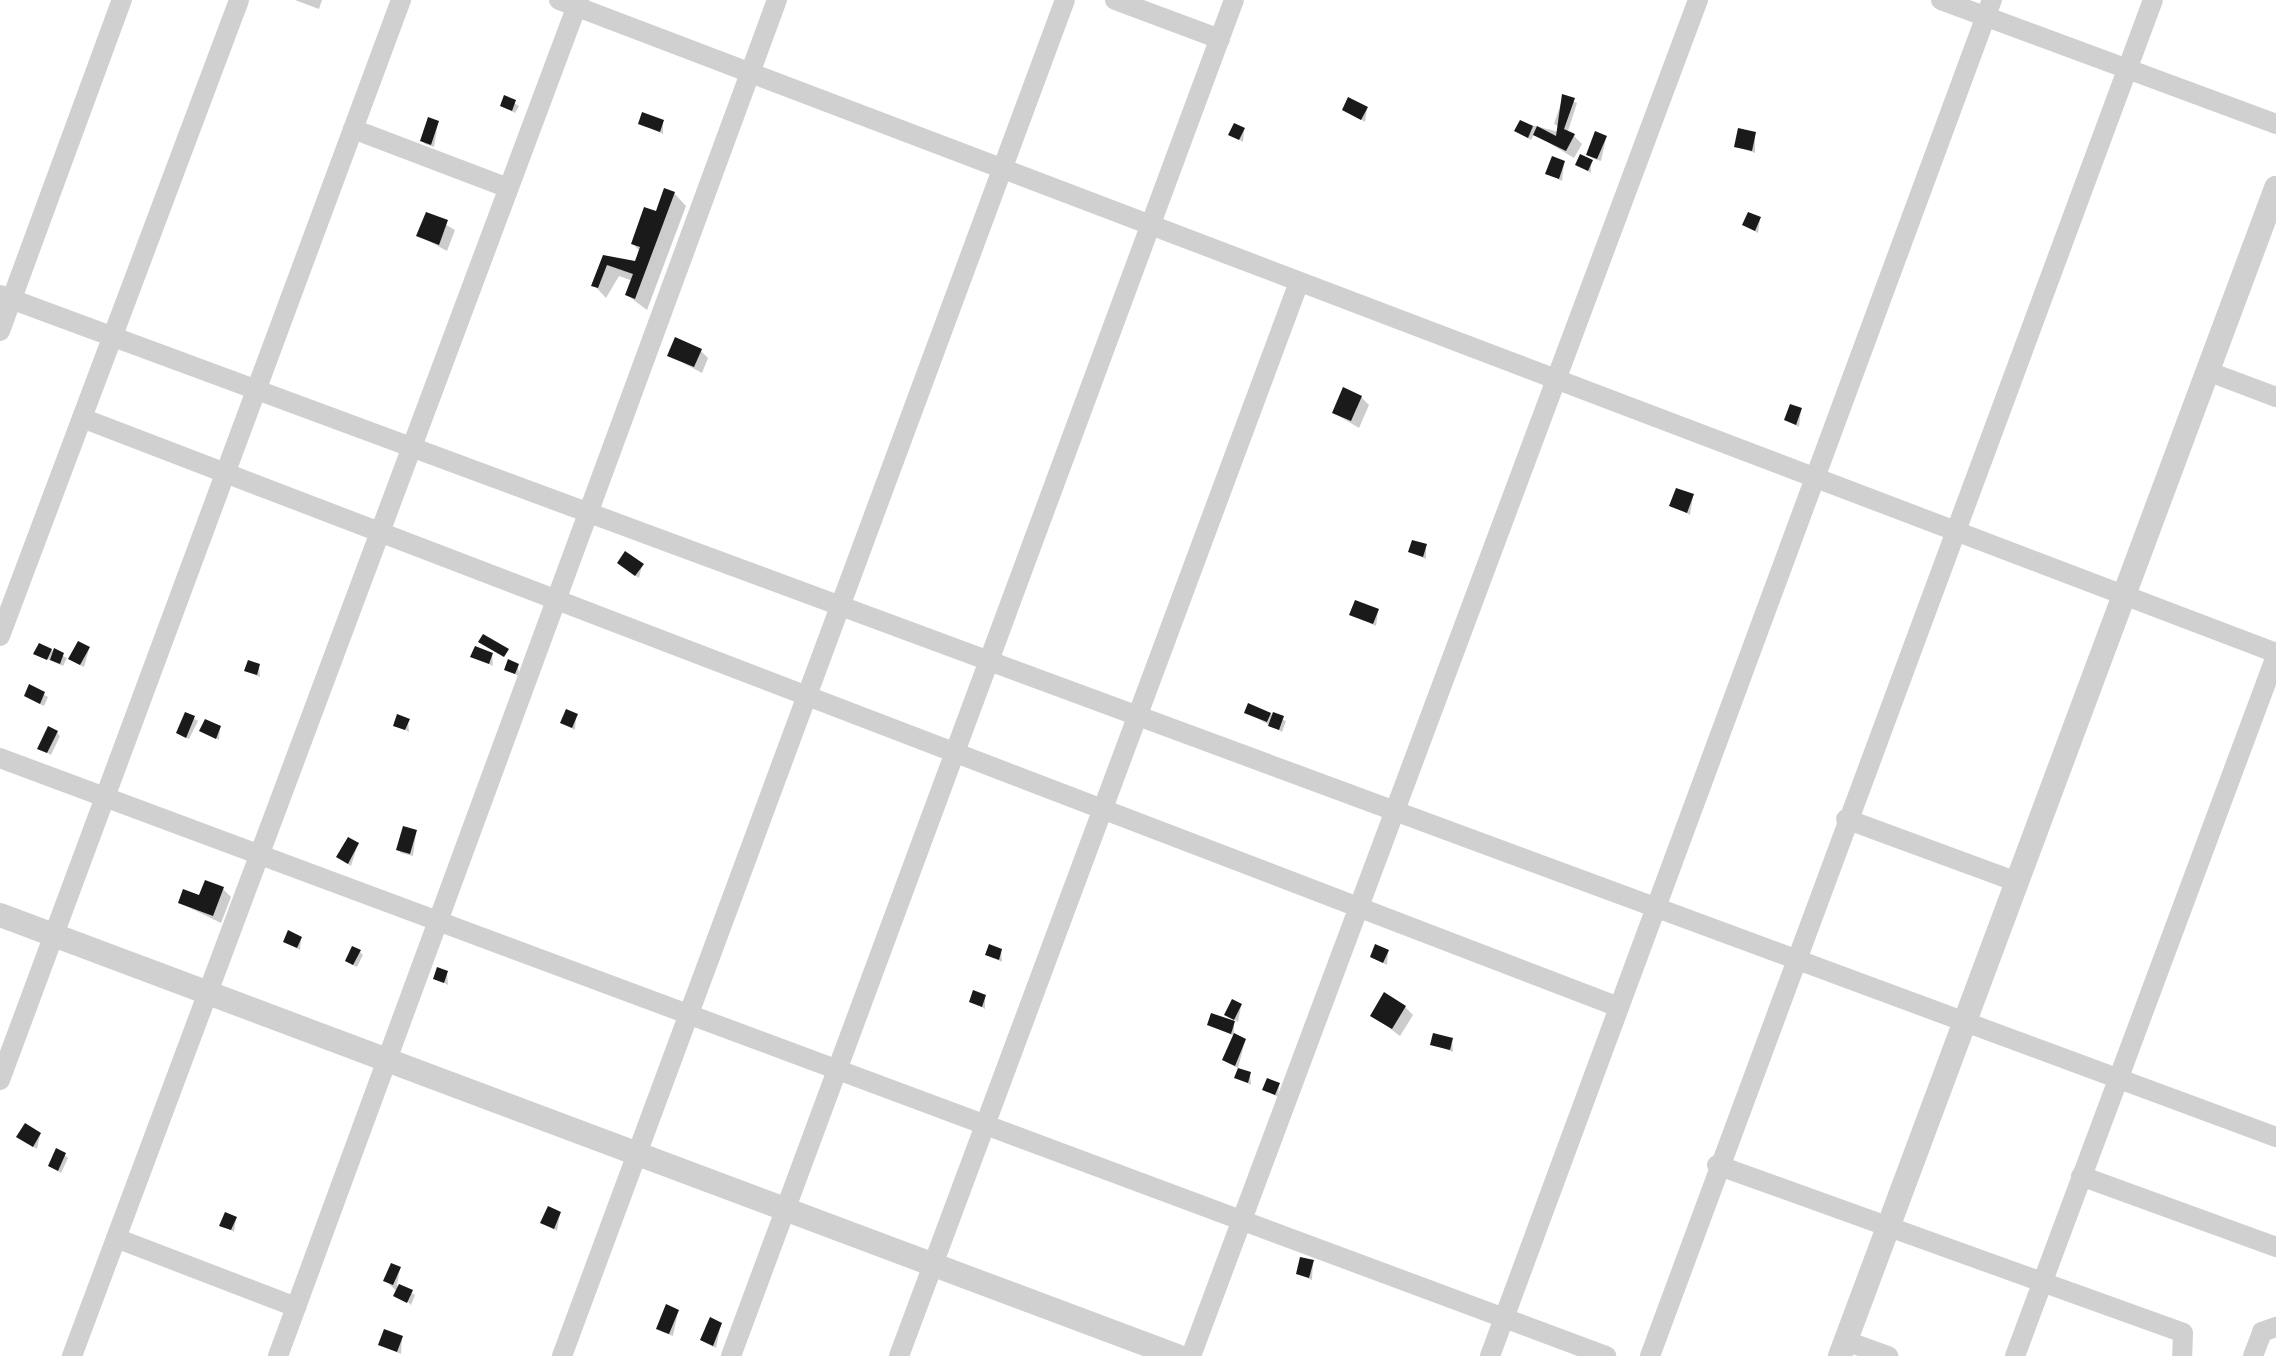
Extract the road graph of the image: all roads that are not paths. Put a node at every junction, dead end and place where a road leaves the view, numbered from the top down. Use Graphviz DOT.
graph roads {
  1 [pos="122,0"];
  2 [pos="239,0"];
  3 [pos="401,0"];
  4 [pos="777,0"];
  5 [pos="1065,0"];
  6 [pos="1115,0"];
  7 [pos="1234,0"];
  8 [pos="1698,0"];
  9 [pos="1941,0"];
  10 [pos="2153,0"];
  11 [pos="572,2"];
  12 [pos="1989,8"];
  13 [pos="1220,39"];
  14 [pos="2126,67"];
  15 [pos="750,73"];
  16 [pos="2276,124"];
  17 [pos="353,129"];
  18 [pos="999,167"];
  19 [pos="508,188"];
  20 [pos="2276,188"];
  21 [pos="1151,225"];
  22 [pos="1299,282"];
  23 [pos="6,297"];
  24 [pos="0,331"];
  25 [pos="113,337"];
  26 [pos="2207,371"];
  27 [pos="1556,380"];
  28 [pos="256,390"];
  29 [pos="2276,397"];
  30 [pos="82,418"];
  31 [pos="412,447"];
  32 [pos="225,474"];
  33 [pos="1815,478"];
  34 [pos="589,513"];
  35 [pos="1953,531"];
  36 [pos="380,534"];
  37 [pos="2124,596"];
  38 [pos="559,603"];
  39 [pos="839,605"];
  40 [pos="0,636"];
  41 [pos="2276,655"];
  42 [pos="989,661"];
  43 [pos="805,696"];
  44 [pos="1139,716"];
  45 [pos="955,753"];
  46 [pos="0,758"];
  47 [pos="105,797"];
  48 [pos="1104,811"];
  49 [pos="1395,811"];
  50 [pos="1846,819"];
  51 [pos="259,854"];
  52 [pos="2017,882"];
  53 [pos="1359,908"];
  54 [pos="1656,908"];
  55 [pos="0,915"];
  56 [pos="438,921"];
  57 [pos="53,936"];
  58 [pos="1794,959"];
  59 [pos="207,993"];
  60 [pos="1619,1007"];
  61 [pos="688,1013"];
  62 [pos="1965,1022"];
  63 [pos="387,1060"];
  64 [pos="837,1069"];
  65 [pos="2117,1078"];
  66 [pos="0,1080"];
  67 [pos="984,1124"];
  68 [pos="2276,1137"];
  69 [pos="636,1154"];
  70 [pos="1717,1165"];
  71 [pos="2081,1176"];
  72 [pos="786,1209"];
  73 [pos="1242,1220"];
  74 [pos="1888,1229"];
  75 [pos="116,1238"];
  76 [pos="2276,1247"];
  77 [pos="932,1264"];
  78 [pos="2042,1284"];
  79 [pos="296,1307"];
  80 [pos="1504,1317"];
  81 [pos="2276,1327"];
  82 [pos="1843,1348"];
  83 [pos="72,1356"];
  84 [pos="278,1356"];
  85 [pos="562,1356"];
  86 [pos="731,1356"];
  87 [pos="899,1356"];
  88 [pos="1177,1356"];
  89 [pos="1191,1356"];
  90 [pos="1490,1356"];
  91 [pos="1606,1356"];
  92 [pos="1650,1356"];
  93 [pos="1888,1356"];
  94 [pos="2015,1356"];
  95 [pos="2182,1356"];
  96 [pos="2253,1356"];
  1 -- 23 [label="street"];
  2 -- 25 [label="street"];
  3 -- 17 [label="street"];
  4 -- 15 [label="street"];
  5 -- 18 [label="street"];
  6 -- 13 [label="street"];
  7 -- 13 [label="street"];
  8 -- 27 [label="street"];
  9 -- 12 [label="street"];
  10 -- 14 [label="street"];
  11 -- 15 [label="street"];
  11 -- 19 [label="street"];
  12 -- 14 [label="street"];
  12 -- 33 [label="street"];
  13 -- 21 [label="street"];
  14 -- 16 [label="street"];
  14 -- 35 [label="street"];
  15 -- 18 [label="street"];
  15 -- 34 [label="street"];
  17 -- 19 [label="street"];
  17 -- 28 [label="street"];
  18 -- 21 [label="street"];
  18 -- 39 [label="street"];
  19 -- 31 [label="street"];
  20 -- 26 [label="street"];
  21 -- 22 [label="street"];
  21 -- 42 [label="street"];
  22 -- 27 [label="street"];
  22 -- 44 [label="street"];
  23 -- 24 [label="street"];
  23 -- 25 [label="street"];
  25 -- 28 [label="street"];
  25 -- 30 [label="street"];
  26 -- 29 [label="street"];
  26 -- 37 [label="street"];
  27 -- 33 [label="street"];
  27 -- 49 [label="street"];
  28 -- 31 [label="street"];
  28 -- 32 [label="street"];
  30 -- 32 [label="street"];
  30 -- 40 [label="street"];
  31 -- 34 [label="street"];
  31 -- 36 [label="street"];
  32 -- 36 [label="street"];
  32 -- 47 [label="street"];
  33 -- 35 [label="street"];
  33 -- 54 [label="street"];
  34 -- 38 [label="street"];
  34 -- 39 [label="street"];
  35 -- 37 [label="street"];
  35 -- 50 [label="street"];
  36 -- 38 [label="street"];
  36 -- 51 [label="street"];
  37 -- 41 [label="street"];
  37 -- 52 [label="street"];
  38 -- 43 [label="street"];
  38 -- 56 [label="street"];
  39 -- 42 [label="street"];
  39 -- 43 [label="street"];
  41 -- 65 [label="street"];
  42 -- 44 [label="street"];
  42 -- 45 [label="street"];
  43 -- 45 [label="street"];
  43 -- 61 [label="street"];
  44 -- 48 [label="street"];
  44 -- 49 [label="street"];
  45 -- 48 [label="street"];
  45 -- 64 [label="street"];
  46 -- 47 [label="street"];
  47 -- 51 [label="street"];
  47 -- 57 [label="street"];
  48 -- 53 [label="street"];
  48 -- 67 [label="street"];
  49 -- 53 [label="street"];
  49 -- 54 [label="street"];
  50 -- 52 [label="street"];
  50 -- 58 [label="street"];
  51 -- 56 [label="street"];
  51 -- 59 [label="street"];
  52 -- 62 [label="street"];
  53 -- 60 [label="street"];
  53 -- 73 [label="street"];
  54 -- 58 [label="street"];
  54 -- 60 [label="street"];
  55 -- 57 [label="street"];
  56 -- 61 [label="street"];
  56 -- 63 [label="street"];
  57 -- 59 [label="street"];
  57 -- 66 [label="street"];
  58 -- 62 [label="street"];
  58 -- 70 [label="street"];
  59 -- 63 [label="street"];
  59 -- 75 [label="street"];
  60 -- 80 [label="street"];
  61 -- 64 [label="street"];
  61 -- 69 [label="street"];
  62 -- 65 [label="street"];
  62 -- 74 [label="street"];
  63 -- 69 [label="street"];
  63 -- 79 [label="street"];
  64 -- 67 [label="street"];
  64 -- 72 [label="street"];
  65 -- 68 [label="street"];
  65 -- 71 [label="street"];
  67 -- 73 [label="street"];
  67 -- 77 [label="street"];
  69 -- 72 [label="street"];
  69 -- 85 [label="street"];
  70 -- 74 [label="street"];
  70 -- 92 [label="street"];
  71 -- 76 [label="street"];
  71 -- 78 [label="street"];
  72 -- 77 [label="street"];
  72 -- 86 [label="street"];
  73 -- 80 [label="street"];
  73 -- 89 [label="street"];
  74 -- 78 [label="street"];
  74 -- 82 [label="street"];
  75 -- 79 [label="street"];
  75 -- 83 [label="street"];
  77 -- 87 [label="street"];
  77 -- 88 [label="street"];
  78 -- 94 [label="street"];
  78 -- 95 [label="street"];
  79 -- 84 [label="street"];
  80 -- 90 [label="street"];
  80 -- 91 [label="street"];
  81 -- 96 [label="street"];
  82 -- 93 [label="street"];
}
